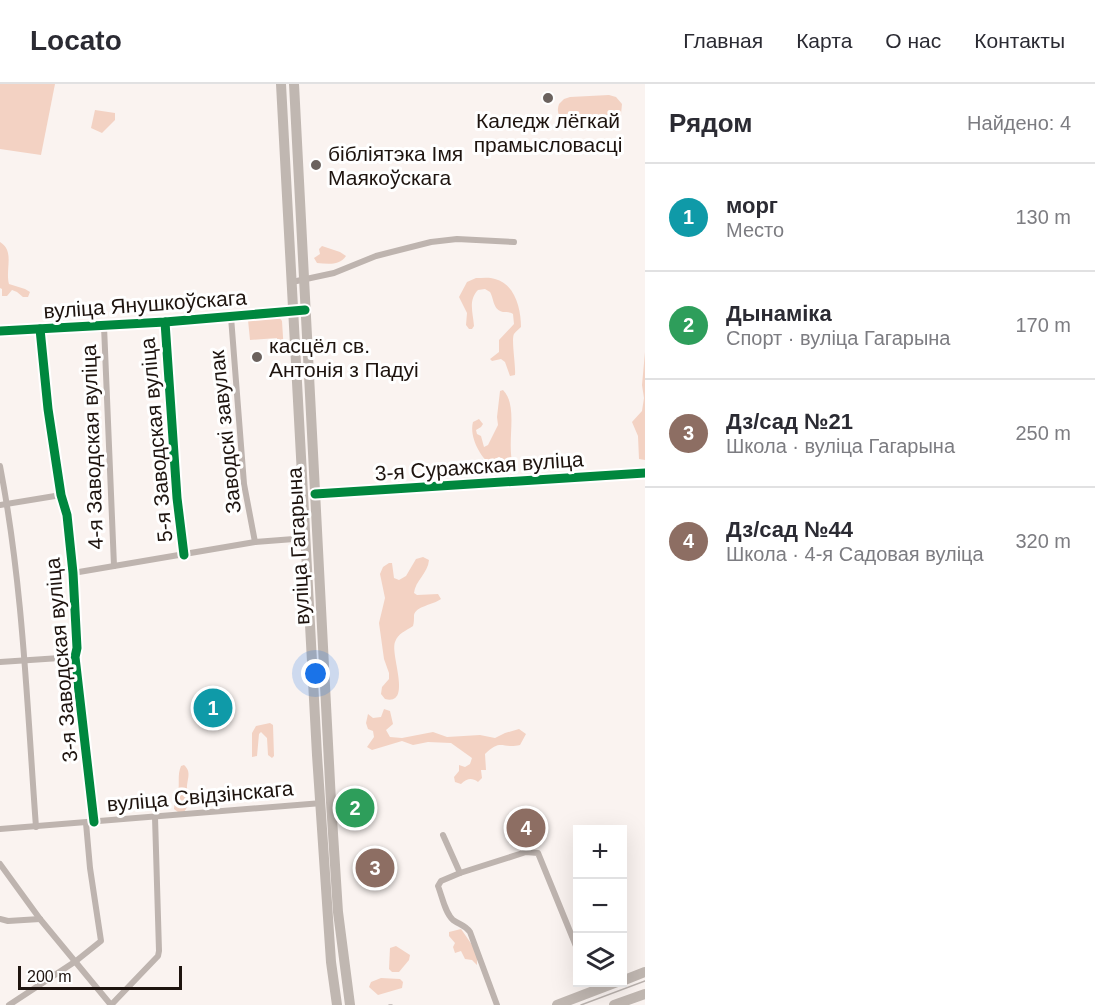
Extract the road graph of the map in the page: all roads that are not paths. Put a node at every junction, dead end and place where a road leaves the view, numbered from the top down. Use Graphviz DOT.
graph roads {
  1 [pos="281,84"];
  2 [pos="294,84"];
  3 [pos="282,100"];
  4 [pos="295,100"];
  5 [pos="514,242"];
  6 [pos="304,280"];
  7 [pos="292,282"];
  8 [pos="305,310"];
  9 [pos="293,311"];
  10 [pos="231,317"];
  11 [pos="165,322"];
  12 [pos="104,326"];
  13 [pos="40,329"];
  14 [pos="0,331"];
  15 [pos="312,455"];
  16 [pos="300,456"];
  17 [pos="0,466"];
  18 [pos="645,473"];
  19 [pos="315,494"];
  20 [pos="61,495"];
  21 [pos="4,505"];
  22 [pos="317,537"];
  23 [pos="304,538"];
  24 [pos="255,542"];
  25 [pos="184,555"];
  26 [pos="114,567"];
  27 [pos="73,573"];
  28 [pos="75,657"];
  29 [pos="24,661"];
  30 [pos="0,662"];
  31 [pos="325,670"];
  32 [pos="313,671"];
  33 [pos="326,803"];
  34 [pos="155,817"];
  35 [pos="94,822"];
  36 [pos="86,823"];
  37 [pos="36,827"];
  38 [pos="0,829"];
  39 [pos="443,835"];
  40 [pos="0,864"];
  41 [pos="460,873"];
  42 [pos="0,919"];
  43 [pos="40,919"];
  44 [pos="573,939"];
  45 [pos="76,961"];
  46 [pos="344,961"];
  47 [pos="331,962"];
  48 [pos="645,972"];
  49 [pos="627,979"];
  50 [pos="593,987"];
  51 [pos="645,994"];
  52 [pos="9,1005"];
  53 [pos="111,1005"];
  54 [pos="337,1005"];
  55 [pos="350,1005"];
  56 [pos="497,1005"];
  57 [pos="557,1005"];
  58 [pos="615,1005"];
  1 -- 3 [label="main road, вуліца Гагарына"];
  2 -- 4 [label="main road, вуліца Гагарына"];
  3 -- 4 [label="street"];
  3 -- 7 [label="main road, вуліца Гагарына"];
  4 -- 6 [label="main road, вуліца Гагарына"];
  5 -- 6 [label="street"];
  6 -- 7 [label="street"];
  6 -- 8 [label="main road, вуліца Гагарына"];
  7 -- 9 [label="main road, вуліца Гагарына"];
  8 -- 9 [label="street, вуліца Янушкоўскага"];
  8 -- 15 [label="main road, вуліца Гагарына"];
  9 -- 10 [label="street, вуліца Янушкоўскага"];
  9 -- 16 [label="main road, вуліца Гагарына"];
  10 -- 11 [label="street, вуліца Янушкоўскага"];
  10 -- 24 [label="street, Заводскі завулак"];
  11 -- 12 [label="street, вуліца Янушкоўскага"];
  11 -- 25 [label="street, 5-я Заводская вуліца"];
  12 -- 13 [label="street, вуліца Янушкоўскага"];
  12 -- 26 [label="street, 4-я Заводская вуліца"];
  13 -- 14 [label="street, вуліца Янушкоўскага"];
  13 -- 20 [label="street, 3-я Заводская вуліца"];
  15 -- 16 [label="main road"];
  15 -- 19 [label="main road, вуліца Гагарына"];
  16 -- 23 [label="main road, вуліца Гагарына"];
  17 -- 21 [label="street"];
  18 -- 19 [label="street, 3-я Суражская вуліца"];
  19 -- 22 [label="main road, вуліца Гагарына"];
  20 -- 21 [label="street"];
  20 -- 27 [label="street, 3-я Заводская вуліца"];
  21 -- 29 [label="street"];
  22 -- 23 [label="street"];
  22 -- 31 [label="main road, вуліца Гагарына"];
  23 -- 24 [label="street"];
  23 -- 32 [label="main road, вуліца Гагарына"];
  24 -- 25 [label="street"];
  25 -- 26 [label="street"];
  26 -- 27 [label="street"];
  27 -- 28 [label="street, 3-я Заводская вуліца"];
  28 -- 29 [label="street"];
  28 -- 35 [label="street, 3-я Заводская вуліца"];
  29 -- 30 [label="street"];
  29 -- 37 [label="street"];
  31 -- 32 [label="main road"];
  31 -- 33 [label="main road, вуліца Гагарына"];
  32 -- 33 [label="main road, вуліца Гагарына"];
  33 -- 34 [label="street, вуліца Свідзінскага"];
  33 -- 46 [label="main road, вуліца Гагарына"];
  33 -- 47 [label="main road, вуліца Гагарына"];
  34 -- 35 [label="street, вуліца Свідзінскага"];
  34 -- 53 [label="street"];
  35 -- 36 [label="street, вуліца Свідзінскага"];
  36 -- 37 [label="street, вуліца Свідзінскага"];
  36 -- 45 [label="street"];
  37 -- 38 [label="street, вуліца Свідзінскага"];
  39 -- 41 [label="street"];
  40 -- 43 [label="street"];
  41 -- 44 [label="street"];
  41 -- 56 [label="street"];
  42 -- 43 [label="street"];
  43 -- 45 [label="street"];
  45 -- 52 [label="street"];
  45 -- 53 [label="street"];
  46 -- 47 [label="main road"];
  46 -- 55 [label="main road, вуліца Гагарына"];
  47 -- 54 [label="main road, вуліца Гагарына"];
  48 -- 49 [label="main road"];
  50 -- 57 [label="main road"];
  51 -- 58 [label="main road"];
}
